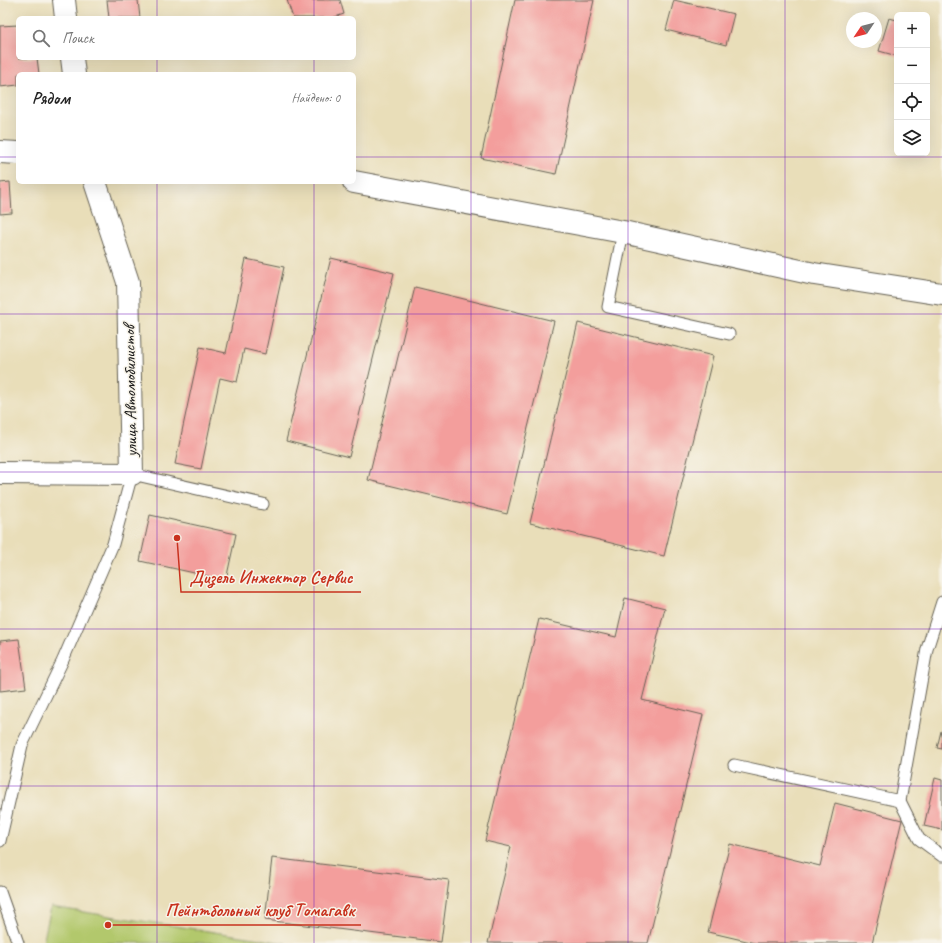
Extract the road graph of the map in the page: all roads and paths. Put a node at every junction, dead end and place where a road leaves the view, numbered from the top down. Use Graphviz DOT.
graph roads {
  1 [pos="64,0"];
  2 [pos="66,16"];
  3 [pos="72,60"];
  4 [pos="74,72"];
  5 [pos="0,152"];
  6 [pos="16,153"];
  7 [pos="356,182"];
  8 [pos="96,184"];
  9 [pos="623,232"];
  10 [pos="942,294"];
  11 [pos="728,334"];
  12 [pos="0,473"];
  13 [pos="132,474"];
  14 [pos="263,504"];
  15 [pos="942,602"];
  16 [pos="734,765"];
  17 [pos="900,800"];
  18 [pos="0,841"];
  19 [pos="942,856"];
  20 [pos="0,892"];
  21 [pos="18,943"];
  1 -- 2 [label="street"];
  3 -- 4 [label="street"];
  5 -- 6 [label="street"];
  7 -- 9 [label="street"];
  8 -- 13 [label="street, улица Автомобилистов"];
  9 -- 10 [label="street"];
  9 -- 11 [label="lane"];
  12 -- 13 [label="street, улица Автомобилистов"];
  13 -- 14 [label="lane"];
  13 -- 18 [label="lane"];
  15 -- 17 [label="lane"];
  16 -- 17 [label="lane"];
  17 -- 19 [label="lane"];
  20 -- 21 [label="lane"];
}
